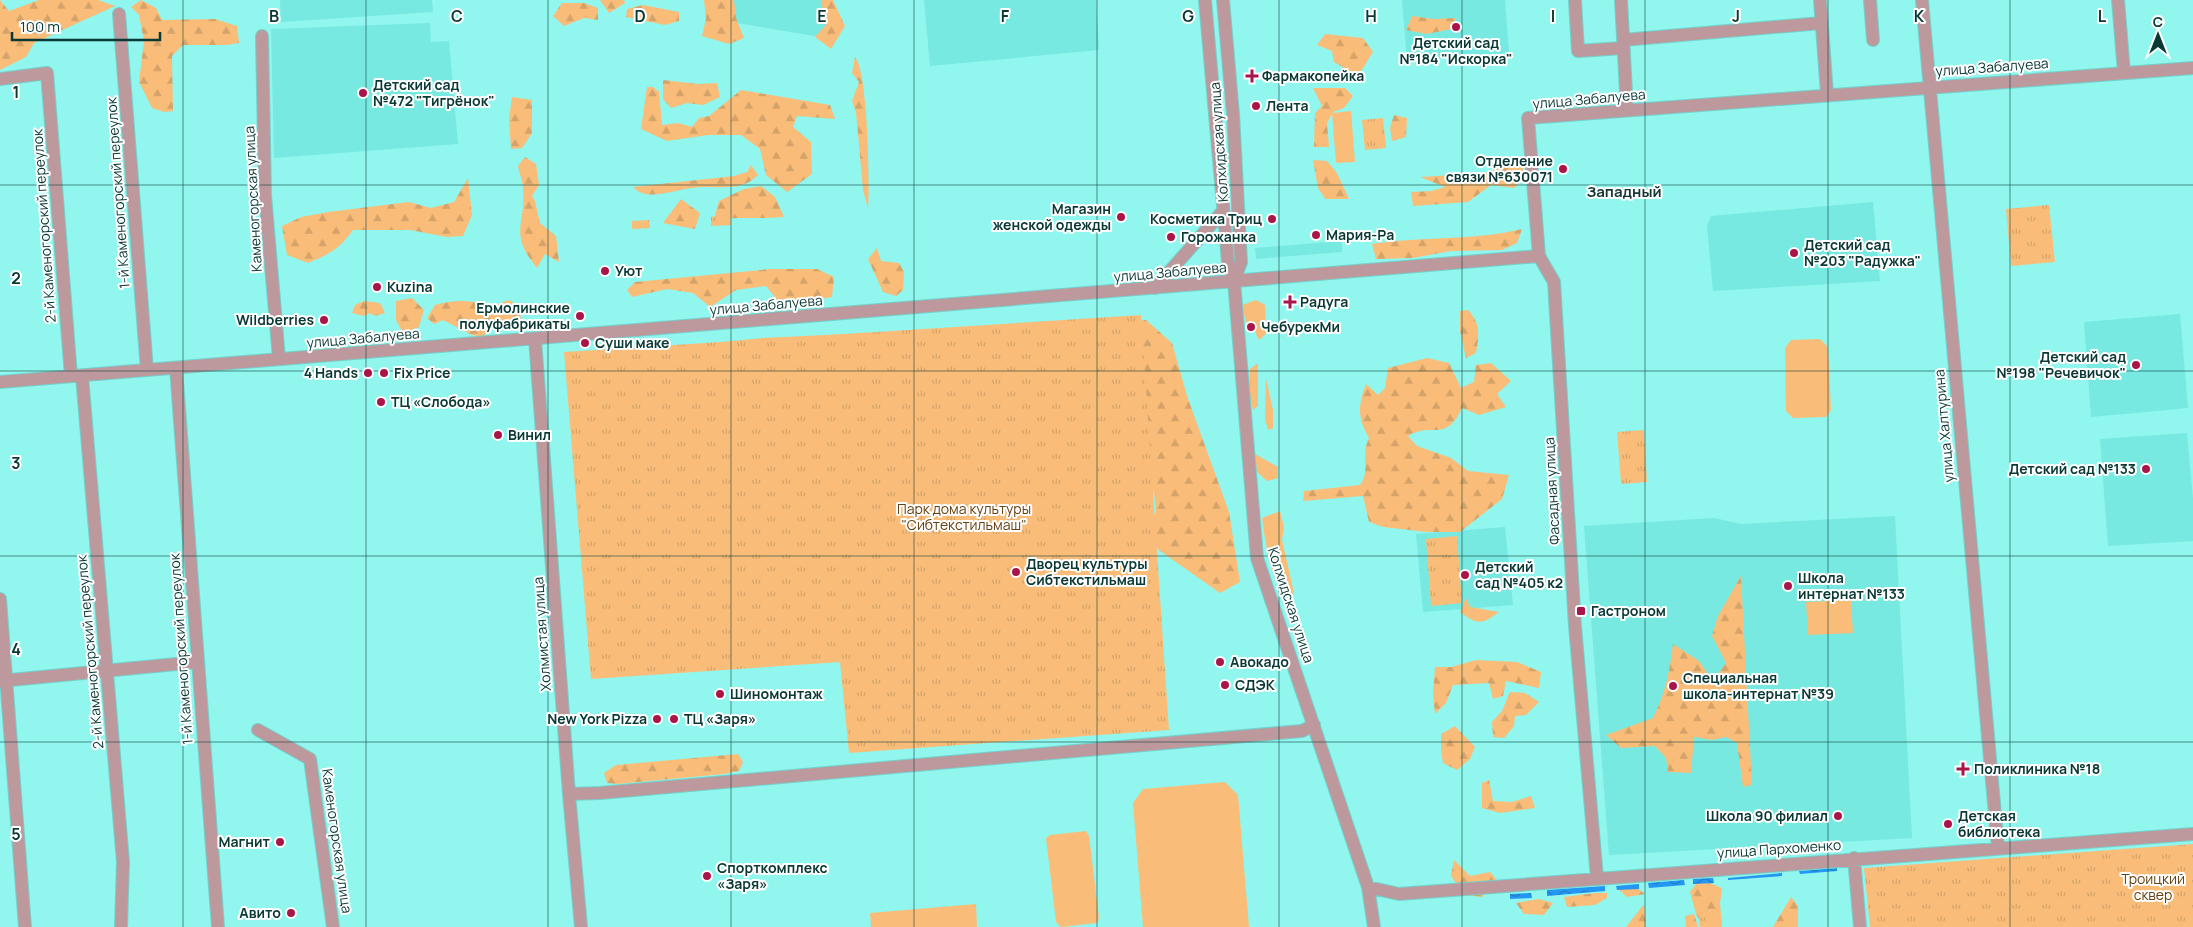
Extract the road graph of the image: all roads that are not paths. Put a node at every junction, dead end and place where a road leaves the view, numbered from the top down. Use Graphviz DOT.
graph roads {
  1 [pos="1205,0"];
  2 [pos="1223,0"];
  3 [pos="1575,0"];
  4 [pos="1621,0"];
  5 [pos="1820,0"];
  6 [pos="1870,0"];
  7 [pos="1922,0"];
  8 [pos="2118,0"];
  9 [pos="119,14"];
  10 [pos="1822,23"];
  11 [pos="262,36"];
  12 [pos="1874,40"];
  13 [pos="1623,44"];
  14 [pos="2193,68"];
  15 [pos="2124,73"];
  16 [pos="0,79"];
  17 [pos="1928,87"];
  18 [pos="1827,94"];
  19 [pos="1627,110"];
  20 [pos="1222,211"];
  21 [pos="1539,256"];
  22 [pos="1234,282"];
  23 [pos="1155,288"];
  24 [pos="535,339"];
  25 [pos="279,360"];
  26 [pos="176,368"];
  27 [pos="147,370"];
  28 [pos="77,376"];
  29 [pos="0,382"];
  30 [pos="0,599"];
  31 [pos="197,662"];
  32 [pos="106,670"];
  33 [pos="3,681"];
  34 [pos="1314,725"];
  35 [pos="258,730"];
  36 [pos="569,794"];
  37 [pos="2193,834"];
  38 [pos="1998,848"];
  39 [pos="1854,858"];
  40 [pos="1597,878"];
  41 [pos="1368,887"];
  42 [pos="25,927"];
  43 [pos="121,927"];
  44 [pos="218,927"];
  45 [pos="333,927"];
  46 [pos="581,927"];
  47 [pos="1374,927"];
  48 [pos="1860,927"];
  1 -- 20 [label="street, Колхидская улица"];
  2 -- 22 [label="street, Колхидская улица"];
  3 -- 13 [label="street"];
  4 -- 13 [label="street"];
  5 -- 10 [label="street"];
  6 -- 12 [label="street"];
  7 -- 17 [label="street, улица Халтурина"];
  8 -- 15 [label="street"];
  9 -- 27 [label="street, 1-й Каменогорский переулок"];
  10 -- 13 [label="street"];
  10 -- 18 [label="street"];
  11 -- 25 [label="street, Каменогорская улица"];
  13 -- 19 [label="street"];
  14 -- 15 [label="street, улица Забалуева"];
  15 -- 17 [label="street, улица Забалуева"];
  16 -- 28 [label="street, 2-й Каменогорский переулок"];
  17 -- 18 [label="street, улица Забалуева"];
  17 -- 38 [label="street, улица Халтурина"];
  18 -- 19 [label="street, улица Забалуева"];
  19 -- 21 [label="street, улица Забалуева"];
  20 -- 22 [label="street, Колхидская улица"];
  20 -- 23 [label="street"];
  21 -- 22 [label="street, улица Забалуева"];
  21 -- 40 [label="street, Фасадная улица"];
  22 -- 23 [label="street, улица Забалуева"];
  22 -- 34 [label="street, Колхидская улица"];
  23 -- 24 [label="street, улица Забалуева"];
  24 -- 25 [label="street, улица Забалуева"];
  24 -- 36 [label="street, Холмистая улица"];
  25 -- 26 [label="street, улица Забалуева"];
  26 -- 27 [label="street, улица Забалуева"];
  26 -- 31 [label="street, 1-й Каменогорский переулок"];
  27 -- 28 [label="street, улица Забалуева"];
  28 -- 29 [label="street, улица Забалуева"];
  28 -- 32 [label="street, 2-й Каменогорский переулок"];
  30 -- 33 [label="street"];
  31 -- 32 [label="street"];
  31 -- 44 [label="street, 1-й Каменогорский переулок"];
  32 -- 33 [label="street"];
  32 -- 43 [label="street, 2-й Каменогорский переулок"];
  33 -- 42 [label="street"];
  34 -- 36 [label="street"];
  34 -- 41 [label="street, Колхидская улица"];
  35 -- 45 [label="street, Каменогорская улица"];
  36 -- 46 [label="street, Холмистая улица"];
  37 -- 38 [label="street, улица Пархоменко"];
  38 -- 39 [label="street, улица Пархоменко"];
  39 -- 40 [label="street, улица Пархоменко"];
  39 -- 48 [label="street"];
  40 -- 41 [label="street, улица Пархоменко"];
  41 -- 47 [label="street, Колхидская улица"];
}
